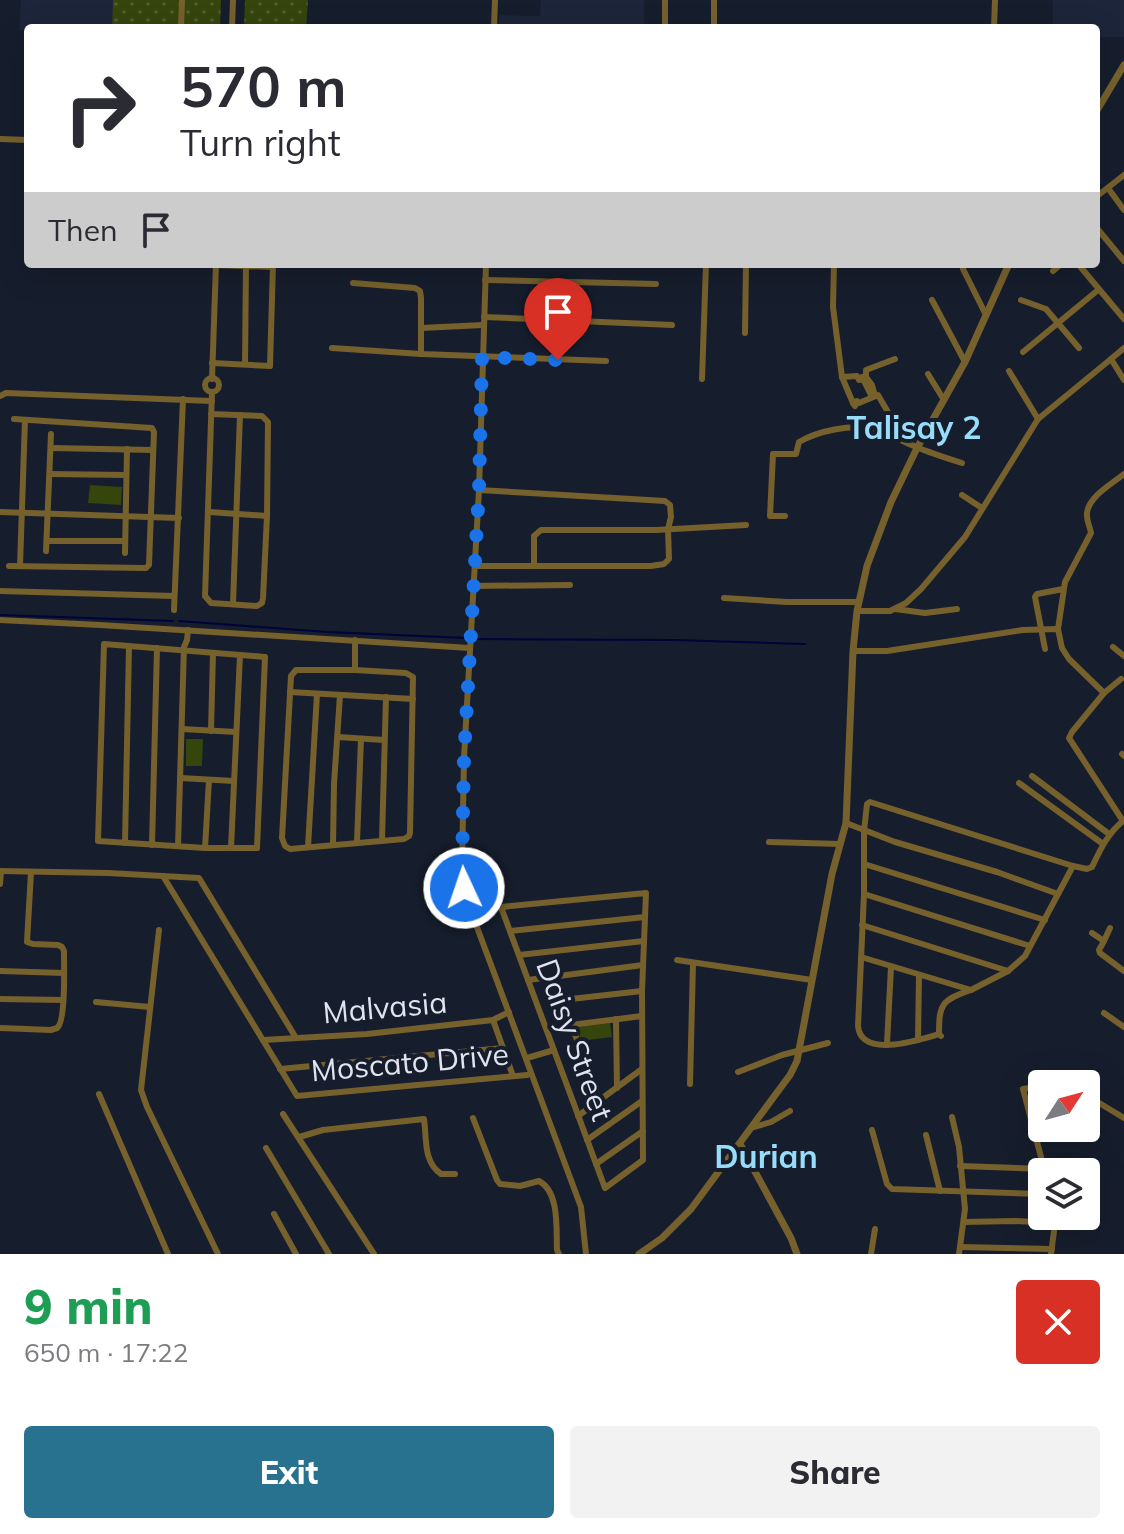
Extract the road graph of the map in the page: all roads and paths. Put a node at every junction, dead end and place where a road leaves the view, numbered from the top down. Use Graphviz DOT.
graph roads {
  1 [pos="182,0"];
  2 [pos="233,0"];
  3 [pos="495,0"];
  4 [pos="665,0"];
  5 [pos="714,0"];
  6 [pos="995,0"];
  7 [pos="181,24"];
  8 [pos="232,24"];
  9 [pos="494,24"];
  10 [pos="665,24"];
  11 [pos="713,24"];
  12 [pos="994,24"];
  13 [pos="1124,65"];
  14 [pos="1100,105"];
  15 [pos="0,139"];
  16 [pos="24,140"];
  17 [pos="1124,175"];
  18 [pos="1108,188"];
  19 [pos="1100,194"];
  20 [pos="1124,210"];
  21 [pos="1100,232"];
  22 [pos="1124,261"];
  23 [pos="216,268"];
  24 [pos="246,268"];
  25 [pos="273,268"];
  26 [pos="486,268"];
  27 [pos="706,268"];
  28 [pos="746,268"];
  29 [pos="834,268"];
  30 [pos="1007,268"];
  31 [pos="1056,268"];
  32 [pos="1081,268"];
  33 [pos="963,269"];
  34 [pos="1053,271"];
  35 [pos="485,280"];
  36 [pos="353,283"];
  37 [pos="656,284"];
  38 [pos="1098,290"];
  39 [pos="932,300"];
  40 [pos="1021,300"];
  41 [pos="986,315"];
  42 [pos="1124,319"];
  43 [pos="483,321"];
  44 [pos="1059,324"];
  45 [pos="672,325"];
  46 [pos="421,328"];
  47 [pos="745,333"];
  48 [pos="332,348"];
  49 [pos="1079,348"];
  50 [pos="1124,348"];
  51 [pos="1023,352"];
  52 [pos="421,354"];
  53 [pos="482,357"];
  54 [pos="895,359"];
  55 [pos="1111,359"];
  56 [pos="606,361"];
  57 [pos="965,362"];
  58 [pos="212,363"];
  59 [pos="245,364"];
  60 [pos="1009,371"];
  61 [pos="928,374"];
  62 [pos="842,377"];
  63 [pos="864,378"];
  64 [pos="702,379"];
  65 [pos="1124,380"];
  66 [pos="0,396"];
  67 [pos="874,397"];
  68 [pos="183,399"];
  69 [pos="944,400"];
  70 [pos="212,401"];
  71 [pos="211,414"];
  72 [pos="240,415"];
  73 [pos="14,419"];
  74 [pos="1038,419"];
  75 [pos="25,420"];
  76 [pos="51,434"];
  77 [pos="895,438"];
  78 [pos="51,448"];
  79 [pos="917,448"];
  80 [pos="127,449"];
  81 [pos="153,450"];
  82 [pos="962,463"];
  83 [pos="50,474"];
  84 [pos="1124,474"];
  85 [pos="126,475"];
  86 [pos="479,490"];
  87 [pos="962,495"];
  88 [pos="982,508"];
  89 [pos="0,512"];
  90 [pos="209,512"];
  91 [pos="22,513"];
  92 [pos="48,514"];
  93 [pos="125,515"];
  94 [pos="237,515"];
  95 [pos="267,516"];
  96 [pos="785,516"];
  97 [pos="151,517"];
  98 [pos="179,518"];
  99 [pos="746,525"];
  100 [pos="668,529"];
  101 [pos="47,541"];
  102 [pos="125,541"];
  103 [pos="46,551"];
  104 [pos="125,553"];
  105 [pos="9,566"];
  106 [pos="20,566"];
  107 [pos="475,566"];
  108 [pos="534,566"];
  109 [pos="570,585"];
  110 [pos="473,586"];
  111 [pos="1063,589"];
  112 [pos="0,591"];
  113 [pos="174,596"];
  114 [pos="724,598"];
  115 [pos="233,604"];
  116 [pos="858,606"];
  117 [pos="895,609"];
  118 [pos="957,609"];
  119 [pos="174,610"];
  120 [pos="0,620"];
  121 [pos="1041,629"];
  122 [pos="1058,629"];
  123 [pos="185,630"];
  124 [pos="355,640"];
  125 [pos="129,646"];
  126 [pos="1113,647"];
  127 [pos="157,648"];
  128 [pos="470,648"];
  129 [pos="184,649"];
  130 [pos="1045,649"];
  131 [pos="853,651"];
  132 [pos="213,653"];
  133 [pos="240,655"];
  134 [pos="1124,656"];
  135 [pos="355,670"];
  136 [pos="1121,679"];
  137 [pos="290,692"];
  138 [pos="1104,693"];
  139 [pos="317,694"];
  140 [pos="340,695"];
  141 [pos="386,697"];
  142 [pos="413,699"];
  143 [pos="182,729"];
  144 [pos="211,731"];
  145 [pos="236,732"];
  146 [pos="338,737"];
  147 [pos="361,739"];
  148 [pos="384,740"];
  149 [pos="1032,776"];
  150 [pos="181,778"];
  151 [pos="209,780"];
  152 [pos="234,781"];
  153 [pos="1019,783"];
  154 [pos="1123,820"];
  155 [pos="846,823"];
  156 [pos="864,831"];
  157 [pos="1109,834"];
  158 [pos="382,840"];
  159 [pos="357,842"];
  160 [pos="769,842"];
  161 [pos="125,843"];
  162 [pos="840,844"];
  163 [pos="1103,844"];
  164 [pos="152,845"];
  165 [pos="333,845"];
  166 [pos="178,846"];
  167 [pos="308,847"];
  168 [pos="205,848"];
  169 [pos="231,848"];
  170 [pos="864,864"];
  171 [pos="1073,866"];
  172 [pos="0,871"];
  173 [pos="31,872"];
  174 [pos="163,876"];
  175 [pos="0,884"];
  176 [pos="864,894"];
  177 [pos="1058,894"];
  178 [pos="645,917"];
  179 [pos="1045,920"];
  180 [pos="862,925"];
  181 [pos="1110,928"];
  182 [pos="159,930"];
  183 [pos="510,931"];
  184 [pos="1092,933"];
  185 [pos="644,941"];
  186 [pos="1104,941"];
  187 [pos="1030,946"];
  188 [pos="519,955"];
  189 [pos="861,957"];
  190 [pos="677,960"];
  191 [pos="693,963"];
  192 [pos="643,965"];
  193 [pos="891,967"];
  194 [pos="0,971"];
  195 [pos="1008,971"];
  196 [pos="1124,971"];
  197 [pos="64,973"];
  198 [pos="919,975"];
  199 [pos="554,977"];
  200 [pos="528,980"];
  201 [pos="812,980"];
  202 [pos="971,990"];
  203 [pos="642,991"];
  204 [pos="0,999"];
  205 [pos="63,1000"];
  206 [pos="562,1000"];
  207 [pos="96,1002"];
  208 [pos="150,1007"];
  209 [pos="509,1012"];
  210 [pos="1104,1013"];
  211 [pos="642,1016"];
  212 [pos="616,1019"];
  213 [pos="493,1020"];
  214 [pos="571,1025"];
  215 [pos="1124,1027"];
  216 [pos="0,1028"];
  217 [pos="296,1038"];
  218 [pos="263,1040"];
  219 [pos="918,1040"];
  220 [pos="828,1043"];
  221 [pos="887,1044"];
  222 [pos="503,1048"];
  223 [pos="554,1050"];
  224 [pos="799,1052"];
  225 [pos="527,1058"];
  226 [pos="280,1069"];
  227 [pos="642,1069"];
  228 [pos="738,1072"];
  229 [pos="527,1075"];
  230 [pos="513,1076"];
  231 [pos="690,1084"];
  232 [pos="617,1088"];
  233 [pos="1028,1088"];
  234 [pos="99,1094"];
  235 [pos="599,1100"];
  236 [pos="642,1101"];
  237 [pos="1100,1103"];
  238 [pos="1028,1108"];
  239 [pos="790,1111"];
  240 [pos="283,1114"];
  241 [pos="578,1116"];
  242 [pos="952,1117"];
  243 [pos="473,1118"];
  244 [pos="1124,1118"];
  245 [pos="751,1128"];
  246 [pos="872,1130"];
  247 [pos="643,1131"];
  248 [pos="926,1135"];
  249 [pos="299,1137"];
  250 [pos="587,1140"];
  251 [pos="740,1144"];
  252 [pos="266,1148"];
  253 [pos="596,1164"];
  254 [pos="960,1166"];
  255 [pos="1028,1170"];
  256 [pos="455,1174"];
  257 [pos="940,1191"];
  258 [pos="963,1192"];
  259 [pos="1028,1194"];
  260 [pos="274,1214"];
  261 [pos="1028,1221"];
  262 [pos="964,1222"];
  263 [pos="875,1229"];
  264 [pos="1054,1230"];
  265 [pos="960,1251"];
  266 [pos="1051,1252"];
  267 [pos="168,1254"];
  268 [pos="218,1254"];
  269 [pos="296,1254"];
  270 [pos="329,1254"];
  271 [pos="374,1254"];
  272 [pos="559,1254"];
  273 [pos="586,1254"];
  274 [pos="639,1254"];
  275 [pos="797,1254"];
  276 [pos="871,1254"];
  1 -- 7 [label="street"];
  2 -- 8 [label="street"];
  3 -- 9 [label="street"];
  4 -- 10 [label="street"];
  5 -- 11 [label="street"];
  6 -- 12 [label="street"];
  13 -- 14 [label="street"];
  15 -- 16 [label="street"];
  17 -- 18 [label="street"];
  18 -- 19 [label="street"];
  18 -- 20 [label="street"];
  21 -- 22 [label="street"];
  23 -- 58 [label="street"];
  24 -- 59 [label="street"];
  25 -- 59 [label="street"];
  26 -- 35 [label="street"];
  27 -- 64 [label="street"];
  28 -- 47 [label="street"];
  29 -- 62 [label="street"];
  30 -- 41 [label="street"];
  31 -- 34 [label="street"];
  32 -- 38 [label="street"];
  33 -- 41 [label="street"];
  35 -- 37 [label="street"];
  35 -- 43 [label="street"];
  36 -- 46 [label="street"];
  38 -- 42 [label="street"];
  38 -- 44 [label="street"];
  39 -- 57 [label="street"];
  40 -- 44 [label="street"];
  41 -- 57 [label="street"];
  43 -- 45 [label="street"];
  43 -- 46 [label="street"];
  43 -- 53 [label="street"];
  44 -- 49 [label="street"];
  44 -- 51 [label="street"];
  46 -- 52 [label="street"];
  48 -- 52 [label="street"];
  50 -- 55 [label="street"];
  52 -- 53 [label="street"];
  53 -- 56 [label="street"];
  53 -- 86 [label="street"];
  54 -- 63 [label="street"];
  55 -- 65 [label="street"];
  55 -- 74 [label="street"];
  57 -- 69 [label="street"];
  58 -- 59 [label="street"];
  58 -- 70 [label="street"];
  60 -- 74 [label="street"];
  61 -- 69 [label="street"];
  62 -- 63 [label="street"];
  62 -- 67 [label="street"];
  63 -- 67 [label="street"];
  66 -- 68 [label="street"];
  67 -- 77 [label="street"];
  68 -- 70 [label="street"];
  68 -- 98 [label="street"];
  69 -- 79 [label="street"];
  70 -- 71 [label="street"];
  71 -- 72 [label="street"];
  71 -- 90 [label="street"];
  72 -- 94 [label="street"];
  72 -- 95 [label="street"];
  73 -- 75 [label="street"];
  74 -- 88 [label="street"];
  75 -- 81 [label="street"];
  75 -- 91 [label="street"];
  76 -- 78 [label="street"];
  77 -- 79 [label="street"];
  77 -- 96 [label="street"];
  78 -- 80 [label="street"];
  78 -- 83 [label="street"];
  79 -- 82 [label="street"];
  79 -- 116 [label="street"];
  80 -- 81 [label="street"];
  80 -- 85 [label="street"];
  81 -- 97 [label="street"];
  83 -- 85 [label="street"];
  83 -- 92 [label="street"];
  84 -- 111 [label="street"];
  85 -- 93 [label="street"];
  86 -- 100 [label="street"];
  86 -- 107 [label="street"];
  87 -- 88 [label="street"];
  88 -- 117 [label="street"];
  89 -- 91 [label="street"];
  90 -- 94 [label="street"];
  90 -- 115 [label="street"];
  91 -- 92 [label="street"];
  91 -- 106 [label="street"];
  92 -- 93 [label="street"];
  92 -- 101 [label="street"];
  93 -- 97 [label="street"];
  93 -- 102 [label="street"];
  94 -- 95 [label="street"];
  94 -- 115 [label="street"];
  95 -- 115 [label="street"];
  97 -- 98 [label="street"];
  97 -- 106 [label="street"];
  98 -- 113 [label="street"];
  99 -- 100 [label="street"];
  100 -- 108 [label="street"];
  100 -- 108 [label="street"];
  101 -- 102 [label="street"];
  101 -- 103 [label="street"];
  102 -- 104 [label="street"];
  105 -- 106 [label="street"];
  107 -- 108 [label="street"];
  107 -- 110 [label="street"];
  109 -- 110 [label="street"];
  110 -- 128 [label="street"];
  111 -- 121 [label="street"];
  111 -- 122 [label="street"];
  112 -- 113 [label="street"];
  113 -- 119 [label="street"];
  114 -- 116 [label="street"];
  116 -- 117 [label="street"];
  116 -- 131 [label="street"];
  117 -- 118 [label="street"];
  120 -- 123 [label="street"];
  121 -- 122 [label="street"];
  121 -- 130 [label="street"];
  121 -- 131 [label="street"];
  122 -- 138 [label="street"];
  123 -- 124 [label="street"];
  123 -- 129 [label="street"];
  124 -- 128 [label="street"];
  124 -- 135 [label="street"];
  125 -- 127 [label="street"];
  125 -- 161 [label="street"];
  125 -- 161 [label="street"];
  126 -- 134 [label="street"];
  127 -- 129 [label="street"];
  127 -- 164 [label="street"];
  128 -- 209 [label="street"];
  129 -- 132 [label="street"];
  129 -- 143 [label="street"];
  131 -- 155 [label="street"];
  132 -- 133 [label="street"];
  132 -- 144 [label="street"];
  133 -- 145 [label="street"];
  133 -- 169 [label="street"];
  135 -- 137 [label="street"];
  135 -- 142 [label="street"];
  136 -- 138 [label="street"];
  137 -- 139 [label="street"];
  137 -- 167 [label="street"];
  138 -- 154 [label="street"];
  139 -- 140 [label="street"];
  139 -- 167 [label="street"];
  140 -- 141 [label="street"];
  140 -- 146 [label="street"];
  141 -- 142 [label="street"];
  141 -- 148 [label="street"];
  142 -- 158 [label="street"];
  143 -- 144 [label="street"];
  143 -- 150 [label="street"];
  144 -- 145 [label="street"];
  145 -- 152 [label="street"];
  146 -- 147 [label="street"];
  146 -- 165 [label="street"];
  147 -- 148 [label="street"];
  147 -- 159 [label="street"];
  148 -- 158 [label="street"];
  149 -- 157 [label="street"];
  150 -- 151 [label="street"];
  150 -- 166 [label="street"];
  151 -- 152 [label="street"];
  151 -- 168 [label="street"];
  152 -- 169 [label="street"];
  153 -- 163 [label="street"];
  154 -- 157 [label="street"];
  155 -- 156 [label="street"];
  155 -- 162 [label="street"];
  156 -- 170 [label="street"];
  156 -- 171 [label="street"];
  156 -- 177 [label="street"];
  157 -- 163 [label="street"];
  158 -- 159 [label="street"];
  159 -- 165 [label="street"];
  160 -- 162 [label="street"];
  161 -- 164 [label="street"];
  162 -- 201 [label="street"];
  163 -- 171 [label="street"];
  164 -- 166 [label="street"];
  165 -- 167 [label="street"];
  166 -- 168 [label="street"];
  168 -- 169 [label="street"];
  170 -- 176 [label="street"];
  170 -- 179 [label="street"];
  171 -- 177 [label="street"];
  172 -- 173 [label="street"];
  172 -- 175 [label="street"];
  173 -- 174 [label="street"];
  173 -- 197 [label="street"];
  174 -- 217 [label="street"];
  174 -- 218 [label="street"];
  176 -- 180 [label="street"];
  176 -- 187 [label="street"];
  177 -- 179 [label="street"];
  178 -- 183 [label="street"];
  178 -- 183 [label="street, Daisy Street"];
  178 -- 185 [label="street"];
  179 -- 187 [label="street"];
  180 -- 189 [label="street"];
  180 -- 195 [label="street"];
  181 -- 186 [label="street"];
  182 -- 208 [label="street"];
  183 -- 188 [label="street, Daisy Street"];
  184 -- 186 [label="street"];
  185 -- 188 [label="street"];
  185 -- 192 [label="street"];
  186 -- 196 [label="street"];
  187 -- 195 [label="street"];
  188 -- 200 [label="street, Daisy Street"];
  189 -- 193 [label="street"];
  189 -- 221 [label="street"];
  190 -- 191 [label="street"];
  191 -- 201 [label="street"];
  191 -- 231 [label="street"];
  192 -- 199 [label="street"];
  192 -- 203 [label="street"];
  193 -- 198 [label="street"];
  193 -- 221 [label="street"];
  194 -- 197 [label="street"];
  195 -- 202 [label="street"];
  197 -- 205 [label="street"];
  198 -- 202 [label="street"];
  198 -- 219 [label="street"];
  199 -- 200 [label="street"];
  199 -- 206 [label="street"];
  200 -- 223 [label="street, Daisy Street"];
  201 -- 224 [label="street"];
  202 -- 219 [label="street"];
  203 -- 206 [label="street"];
  203 -- 211 [label="street"];
  204 -- 205 [label="street"];
  205 -- 216 [label="street"];
  206 -- 214 [label="street"];
  207 -- 208 [label="street"];
  208 -- 268 [label="street"];
  209 -- 213 [label="street, Malvasia"];
  209 -- 225 [label="street"];
  210 -- 215 [label="street"];
  211 -- 212 [label="street"];
  211 -- 227 [label="street"];
  212 -- 214 [label="street"];
  212 -- 232 [label="street"];
  213 -- 217 [label="street, Malvasia"];
  213 -- 222 [label="street"];
  214 -- 235 [label="street"];
  217 -- 218 [label="street, Malvasia"];
  218 -- 226 [label="street"];
  219 -- 221 [label="street"];
  220 -- 224 [label="street"];
  222 -- 226 [label="street"];
  222 -- 230 [label="street"];
  223 -- 225 [label="street"];
  223 -- 241 [label="street, Daisy Street"];
  224 -- 228 [label="street"];
  224 -- 245 [label="street"];
  225 -- 273 [label="street"];
  226 -- 230 [label="street, Moscato Drive"];
  227 -- 232 [label="street"];
  227 -- 236 [label="street"];
  229 -- 230 [label="street, Moscato Drive"];
  232 -- 235 [label="street"];
  233 -- 238 [label="street"];
  234 -- 267 [label="street"];
  235 -- 241 [label="street"];
  236 -- 247 [label="street"];
  236 -- 250 [label="street"];
  237 -- 244 [label="street"];
  239 -- 245 [label="street"];
  240 -- 249 [label="street"];
  241 -- 250 [label="street, Daisy Street"];
  242 -- 254 [label="street"];
  243 -- 272 [label="street"];
  245 -- 251 [label="street"];
  246 -- 257 [label="street"];
  247 -- 253 [label="street"];
  247 -- 253 [label="street, Daisy Street"];
  248 -- 257 [label="street"];
  249 -- 256 [label="street"];
  249 -- 271 [label="street"];
  250 -- 253 [label="street, Daisy Street"];
  251 -- 274 [label="street"];
  251 -- 275 [label="street"];
  252 -- 270 [label="street"];
  254 -- 255 [label="street"];
  254 -- 258 [label="street"];
  257 -- 258 [label="street"];
  258 -- 259 [label="street"];
  258 -- 262 [label="street"];
  260 -- 269 [label="street"];
  261 -- 262 [label="street"];
  262 -- 265 [label="street"];
  263 -- 276 [label="street"];
  264 -- 266 [label="street"];
  265 -- 266 [label="street"];
}
